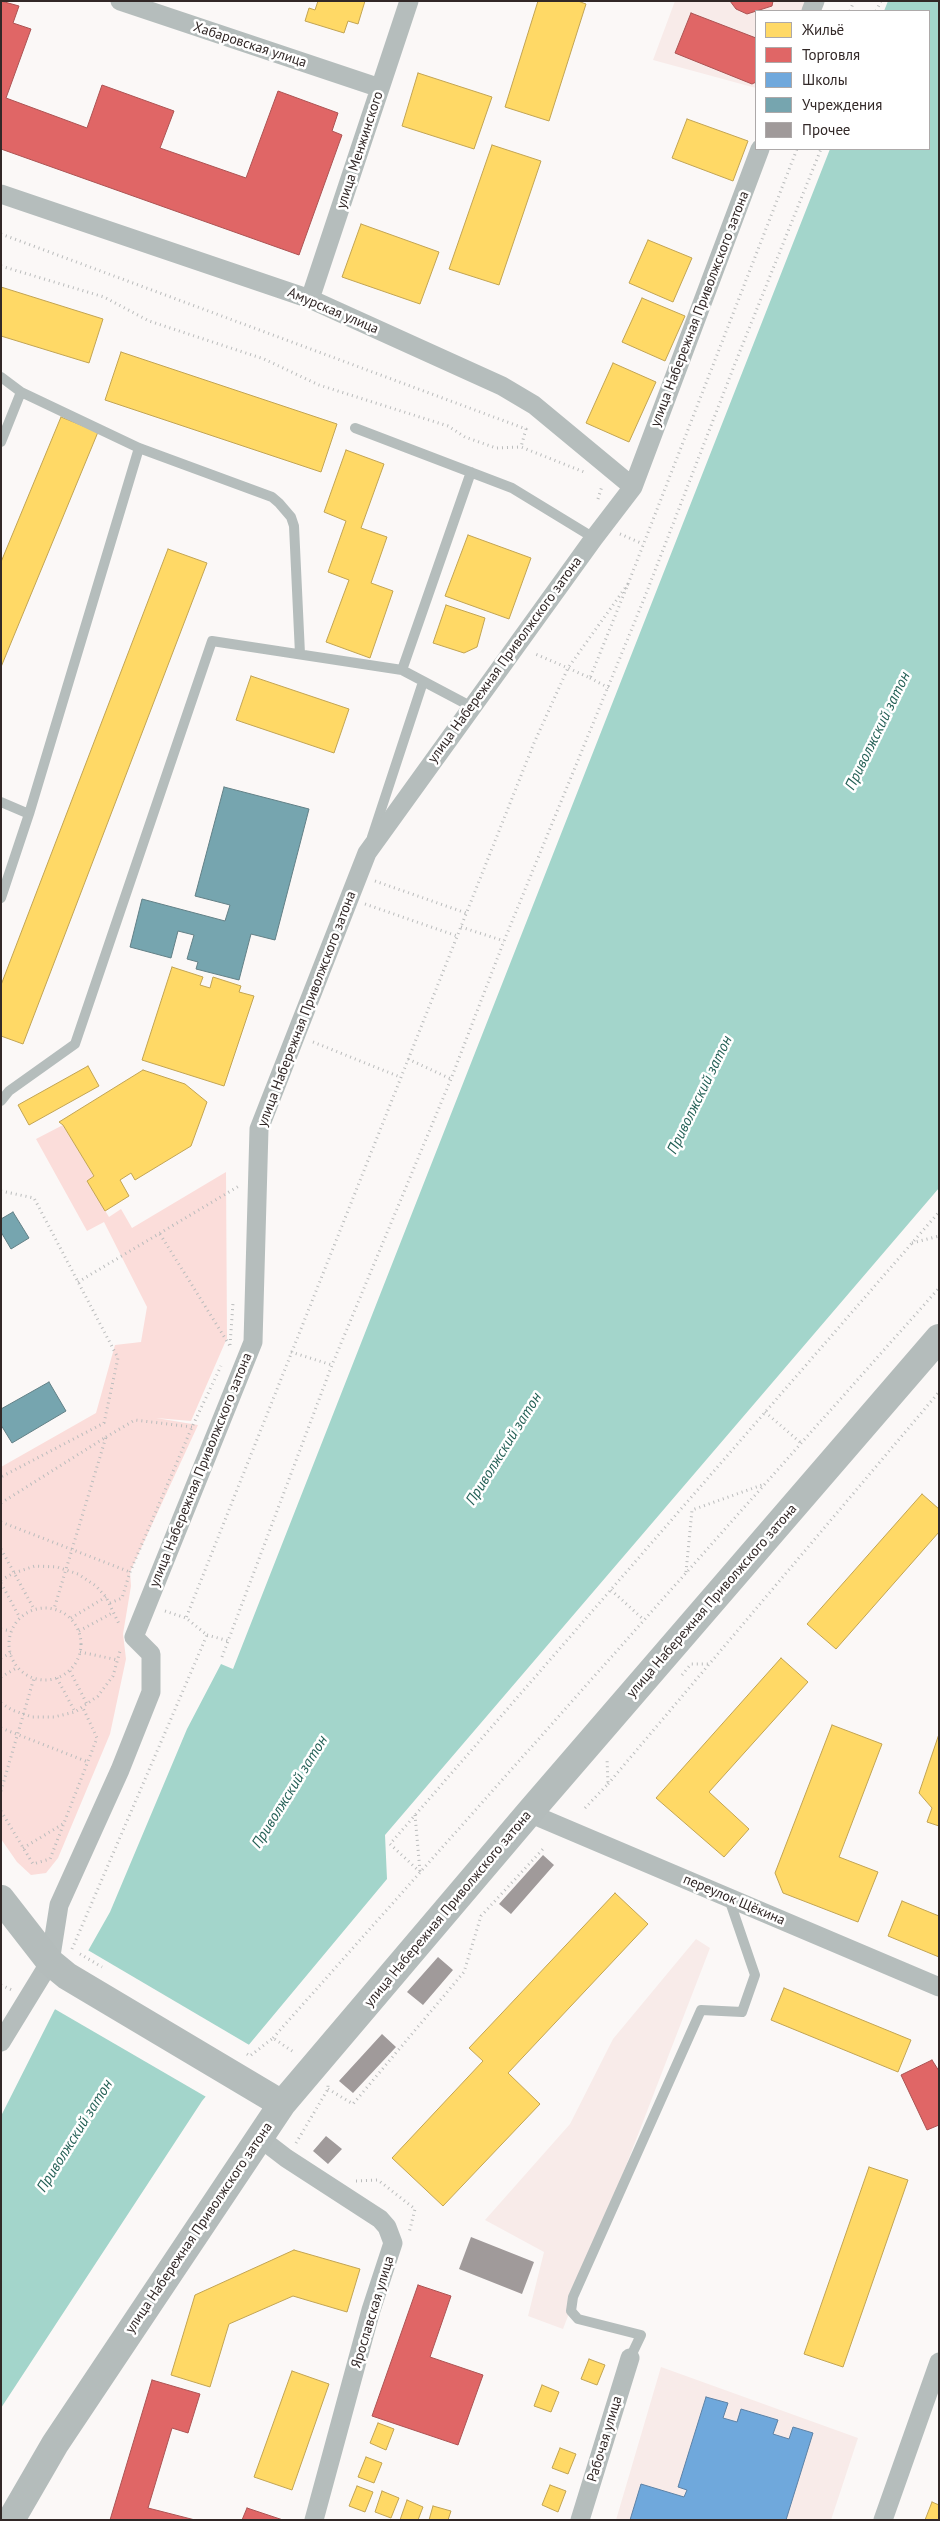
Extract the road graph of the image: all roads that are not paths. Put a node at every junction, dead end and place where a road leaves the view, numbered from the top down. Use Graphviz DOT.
graph roads {
  1 [pos="120,1"];
  2 [pos="409,1"];
  3 [pos="380,88"];
  4 [pos="760,150"];
  5 [pos="1,194"];
  6 [pos="310,299"];
  7 [pos="1,376"];
  8 [pos="21,392"];
  9 [pos="355,428"];
  10 [pos="1,442"];
  11 [pos="140,448"];
  12 [pos="471,472"];
  13 [pos="633,487"];
  14 [pos="598,533"];
  15 [pos="300,654"];
  16 [pos="402,670"];
  17 [pos="423,682"];
  18 [pos="472,707"];
  19 [pos="1,802"];
  20 [pos="29,814"];
  21 [pos="367,853"];
  22 [pos="1,898"];
  23 [pos="1,1101"];
  24 [pos="939,1338"];
  25 [pos="529,1813"];
  26 [pos="728,1898"];
  27 [pos="1,1899"];
  28 [pos="65,1964"];
  29 [pos="939,1987"];
  30 [pos="1,2042"];
  31 [pos="282,2104"];
  32 [pos="260,2138"];
  33 [pos="630,2358"];
  34 [pos="939,2362"];
  35 [pos="11,2520"];
  36 [pos="314,2520"];
  37 [pos="580,2520"];
  38 [pos="883,2520"];
  1 -- 3 [label="street, Хабаровская улица"];
  2 -- 3 [label="street, улица Менжинского"];
  3 -- 6 [label="street, улица Менжинского"];
  4 -- 13 [label="street, улица Набережная Приволжского затона"];
  5 -- 6 [label="street, Амурская улица"];
  6 -- 13 [label="street, Амурская улица"];
  7 -- 8 [label="lane"];
  8 -- 10 [label="lane"];
  8 -- 11 [label="lane"];
  9 -- 12 [label="lane"];
  11 -- 15 [label="lane"];
  11 -- 20 [label="lane"];
  12 -- 14 [label="lane"];
  12 -- 16 [label="lane"];
  13 -- 14 [label="street, улица Набережная Приволжского затона"];
  14 -- 18 [label="street, улица Набережная Приволжского затона"];
  15 -- 16 [label="lane"];
  15 -- 23 [label="lane"];
  16 -- 17 [label="lane"];
  17 -- 18 [label="lane"];
  17 -- 21 [label="lane"];
  18 -- 21 [label="street, улица Набережная Приволжского затона"];
  19 -- 20 [label="lane"];
  20 -- 22 [label="lane"];
  21 -- 28 [label="street, улица Набережная Приволжского затона"];
  24 -- 25 [label="main road, улица Набережная Приволжского затона"];
  25 -- 26 [label="street, переулок Щёкина"];
  25 -- 31 [label="main road, улица Набережная Приволжского затона"];
  26 -- 29 [label="street, переулок Щёкина"];
  26 -- 33 [label="lane"];
  27 -- 28 [label="main road"];
  28 -- 30 [label="street"];
  28 -- 31 [label="main road"];
  31 -- 32 [label="main road, улица Набережная Приволжского затона"];
  32 -- 35 [label="main road, улица Набережная Приволжского затона"];
  32 -- 36 [label="street, Ярославская улица"];
  33 -- 37 [label="street, Рабочая улица"];
  34 -- 38 [label="street"];
}
